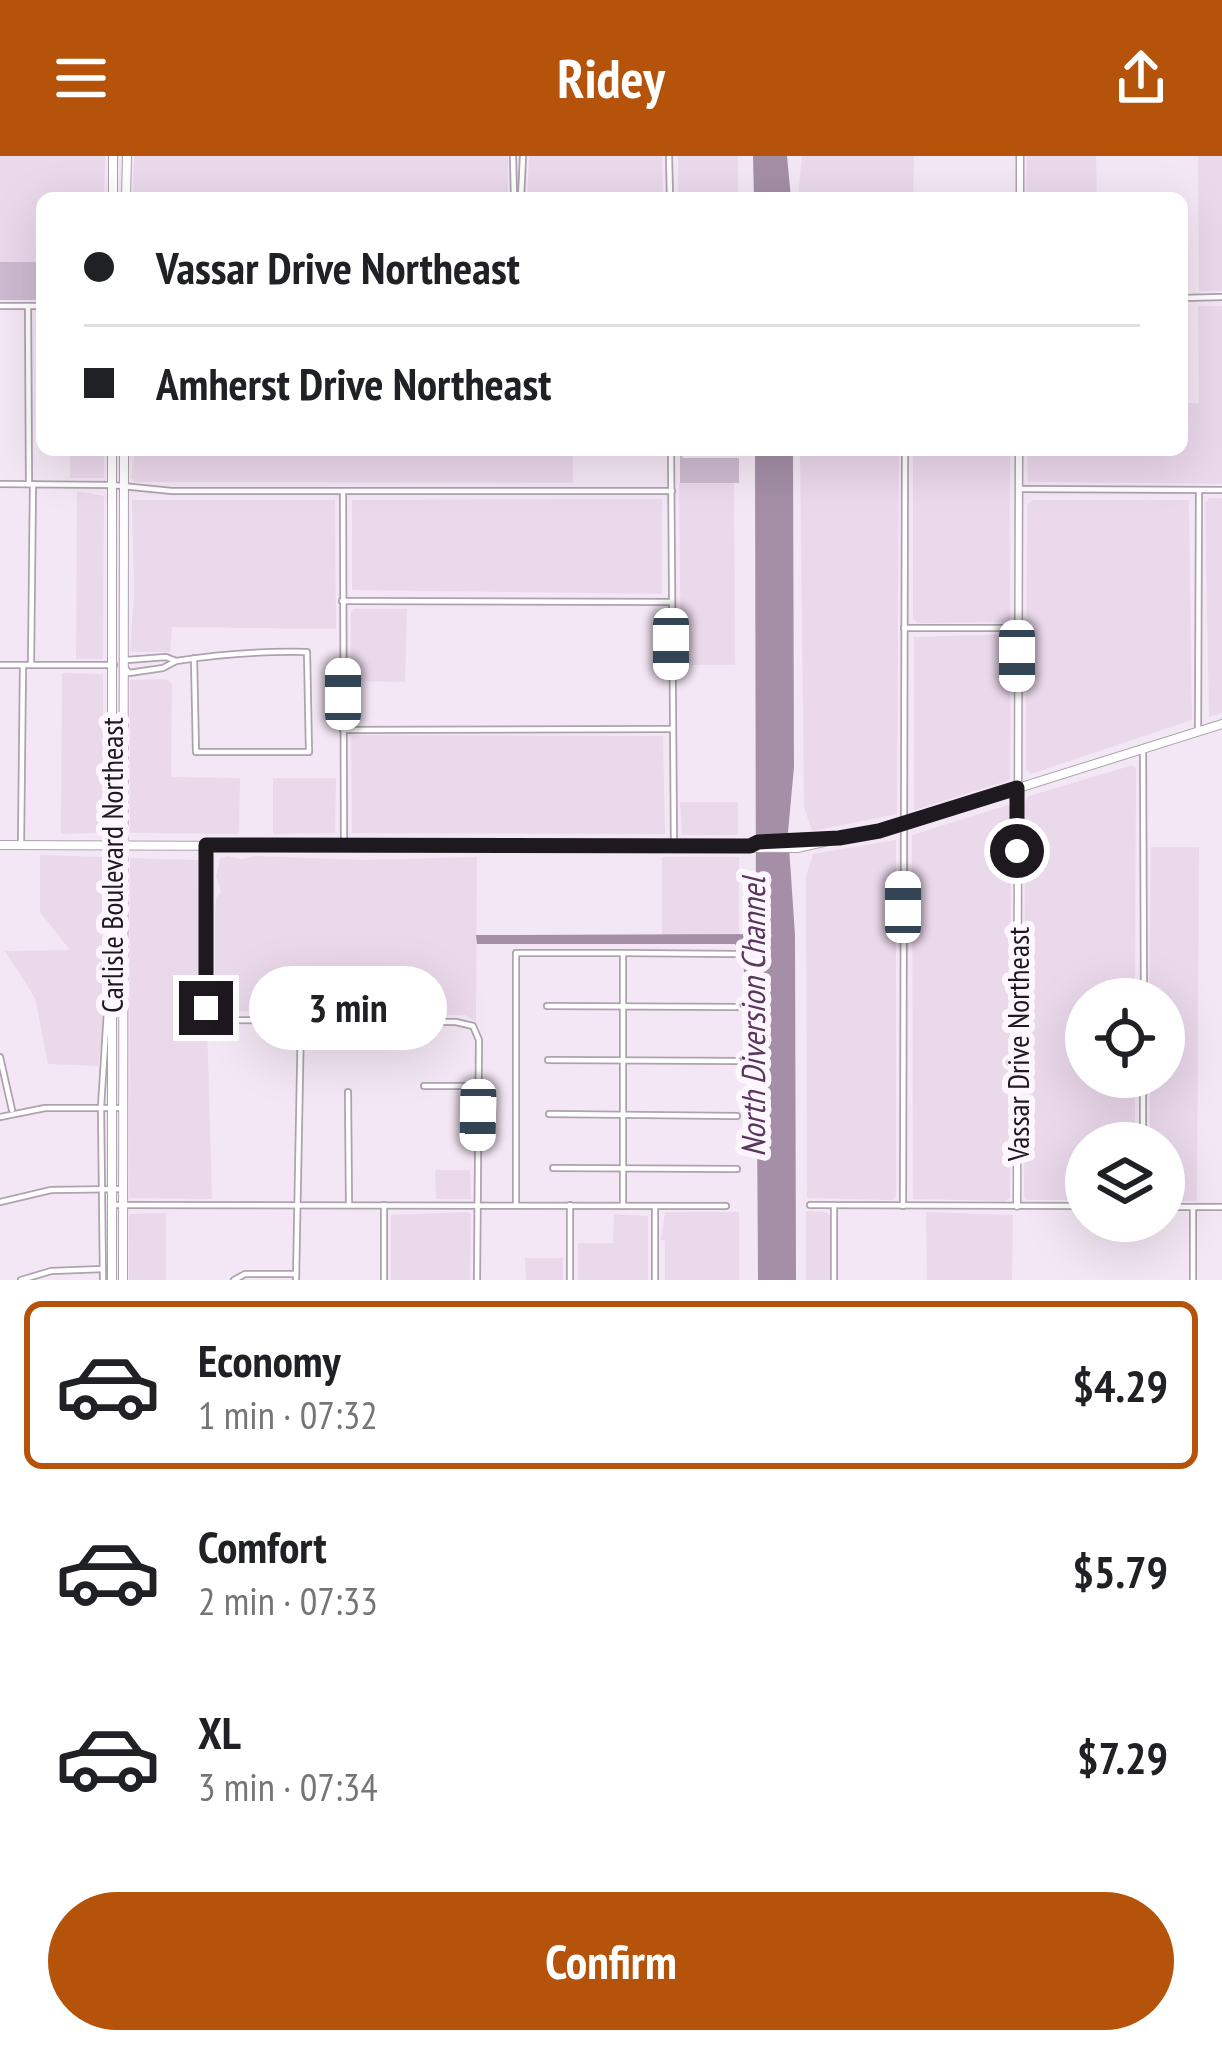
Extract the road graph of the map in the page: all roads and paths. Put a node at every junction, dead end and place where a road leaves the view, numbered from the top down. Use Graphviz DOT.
graph roads {
  1 [pos="113,156"];
  2 [pos="127,156"];
  3 [pos="513,156"];
  4 [pos="523,156"];
  5 [pos="669,156"];
  6 [pos="1020,156"];
  7 [pos="112,192"];
  8 [pos="126,192"];
  9 [pos="516,192"];
  10 [pos="518,192"];
  11 [pos="670,192"];
  12 [pos="1019,192"];
  13 [pos="1222,297"];
  14 [pos="1188,298"];
  15 [pos="0,306"];
  16 [pos="28,306"];
  17 [pos="36,306"];
  18 [pos="112,456"];
  19 [pos="124,456"];
  20 [pos="671,456"];
  21 [pos="905,456"];
  22 [pos="1019,456"];
  23 [pos="0,484"];
  24 [pos="31,484"];
  25 [pos="112,485"];
  26 [pos="124,489"];
  27 [pos="1019,489"];
  28 [pos="1199,490"];
  29 [pos="1222,490"];
  30 [pos="343,491"];
  31 [pos="672,491"];
  32 [pos="342,601"];
  33 [pos="670,602"];
  34 [pos="904,628"];
  35 [pos="1018,628"];
  36 [pos="194,658"];
  37 [pos="176,661"];
  38 [pos="0,665"];
  39 [pos="27,665"];
  40 [pos="111,665"];
  41 [pos="123,666"];
  42 [pos="1222,724"];
  43 [pos="671,729"];
  44 [pos="343,730"];
  45 [pos="1198,732"];
  46 [pos="1143,749"];
  47 [pos="1017,788"];
  48 [pos="904,824"];
  49 [pos="110,844"];
  50 [pos="123,844"];
  51 [pos="0,845"];
  52 [pos="21,845"];
  53 [pos="206,845"];
  54 [pos="344,845"];
  55 [pos="674,846"];
  56 [pos="623,953"];
  57 [pos="736,954"];
  58 [pos="1144,978"];
  59 [pos="547,1006"];
  60 [pos="623,1006"];
  61 [pos="737,1007"];
  62 [pos="301,1020"];
  63 [pos="0,1057"];
  64 [pos="548,1060"];
  65 [pos="623,1060"];
  66 [pos="737,1061"];
  67 [pos="424,1086"];
  68 [pos="479,1086"];
  69 [pos="348,1092"];
  70 [pos="112,1107"];
  71 [pos="12,1113"];
  72 [pos="549,1114"];
  73 [pos="623,1114"];
  74 [pos="737,1116"];
  75 [pos="0,1117"];
  76 [pos="553,1168"];
  77 [pos="622,1168"];
  78 [pos="736,1169"];
  79 [pos="107,1189"];
  80 [pos="123,1189"];
  81 [pos="0,1202"];
  82 [pos="117,1205"];
  83 [pos="297,1205"];
  84 [pos="349,1205"];
  85 [pos="384,1205"];
  86 [pos="478,1205"];
  87 [pos="517,1205"];
  88 [pos="570,1205"];
  89 [pos="810,1205"];
  90 [pos="834,1205"];
  91 [pos="622,1206"];
  92 [pos="655,1206"];
  93 [pos="726,1206"];
  94 [pos="903,1206"];
  95 [pos="1018,1206"];
  96 [pos="1065,1206"];
  97 [pos="1185,1207"];
  98 [pos="1193,1207"];
  99 [pos="1222,1207"];
  100 [pos="104,1269"];
  101 [pos="296,1277"];
  102 [pos="20,1280"];
  103 [pos="108,1280"];
  104 [pos="123,1280"];
  105 [pos="234,1280"];
  106 [pos="384,1280"];
  107 [pos="477,1280"];
  108 [pos="570,1280"];
  109 [pos="655,1280"];
  110 [pos="834,1280"];
  111 [pos="1193,1280"];
  1 -- 7 [label="main road"];
  2 -- 8 [label="main road"];
  3 -- 9 [label="street"];
  4 -- 10 [label="street"];
  5 -- 11 [label="street"];
  6 -- 12 [label="street"];
  13 -- 14 [label="street"];
  15 -- 16 [label="street"];
  16 -- 17 [label="street"];
  16 -- 24 [label="street"];
  18 -- 25 [label="main road, Carlisle Boulevard Northeast"];
  19 -- 26 [label="main road, Carlisle Boulevard Northeast"];
  20 -- 31 [label="street"];
  21 -- 34 [label="street"];
  22 -- 27 [label="street, Vassar Drive Northeast"];
  23 -- 24 [label="street"];
  24 -- 25 [label="street"];
  24 -- 39 [label="street"];
  25 -- 26 [label="street"];
  25 -- 40 [label="main road, Carlisle Boulevard Northeast"];
  26 -- 30 [label="street"];
  26 -- 41 [label="main road, Carlisle Boulevard Northeast"];
  27 -- 28 [label="street"];
  27 -- 35 [label="street, Vassar Drive Northeast"];
  28 -- 29 [label="street"];
  28 -- 45 [label="street"];
  30 -- 31 [label="street"];
  30 -- 32 [label="street"];
  31 -- 33 [label="street"];
  32 -- 33 [label="street"];
  32 -- 44 [label="street"];
  33 -- 43 [label="street"];
  34 -- 35 [label="street"];
  34 -- 48 [label="street"];
  35 -- 47 [label="street, Vassar Drive Northeast"];
  36 -- 36 [label="street"];
  36 -- 37 [label="street"];
  37 -- 41 [label="street"];
  37 -- 41 [label="street"];
  38 -- 39 [label="street"];
  39 -- 40 [label="street"];
  39 -- 52 [label="street"];
  40 -- 41 [label="street"];
  40 -- 49 [label="main road, Carlisle Boulevard Northeast"];
  41 -- 50 [label="main road, Carlisle Boulevard Northeast"];
  42 -- 45 [label="main road"];
  43 -- 44 [label="street"];
  43 -- 55 [label="street"];
  44 -- 54 [label="street"];
  45 -- 46 [label="main road"];
  46 -- 47 [label="main road"];
  46 -- 58 [label="street"];
  47 -- 48 [label="main road"];
  47 -- 95 [label="street, Vassar Drive Northeast"];
  48 -- 55 [label="main road"];
  48 -- 94 [label="street"];
  49 -- 50 [label="main road"];
  49 -- 52 [label="main road"];
  49 -- 70 [label="main road, Carlisle Boulevard Northeast"];
  50 -- 53 [label="main road"];
  50 -- 70 [label="main road, Carlisle Boulevard Northeast"];
  51 -- 52 [label="main road"];
  53 -- 54 [label="main road"];
  53 -- 62 [label="street"];
  54 -- 55 [label="main road"];
  56 -- 57 [label="street"];
  56 -- 60 [label="street"];
  56 -- 87 [label="street"];
  59 -- 60 [label="street"];
  60 -- 61 [label="street"];
  60 -- 65 [label="street"];
  62 -- 68 [label="street"];
  62 -- 83 [label="street"];
  63 -- 71 [label="street"];
  64 -- 65 [label="street"];
  65 -- 66 [label="street"];
  65 -- 73 [label="street"];
  67 -- 68 [label="street"];
  68 -- 86 [label="street"];
  69 -- 84 [label="street"];
  70 -- 71 [label="street"];
  70 -- 79 [label="main road, Carlisle Boulevard Northeast"];
  70 -- 80 [label="main road, Carlisle Boulevard Northeast"];
  71 -- 75 [label="street"];
  72 -- 73 [label="street"];
  73 -- 74 [label="street"];
  73 -- 77 [label="street"];
  76 -- 77 [label="street"];
  77 -- 78 [label="street"];
  77 -- 91 [label="street"];
  79 -- 80 [label="street"];
  79 -- 81 [label="street"];
  79 -- 82 [label="main road, Carlisle Boulevard Northeast"];
  79 -- 100 [label="street"];
  80 -- 82 [label="main road, Carlisle Boulevard Northeast"];
  82 -- 83 [label="street"];
  82 -- 103 [label="main road, Carlisle Boulevard Northeast"];
  82 -- 104 [label="main road, Carlisle Boulevard Northeast"];
  83 -- 84 [label="street"];
  83 -- 101 [label="street"];
  84 -- 85 [label="street"];
  85 -- 86 [label="street"];
  85 -- 106 [label="street"];
  86 -- 87 [label="street"];
  86 -- 107 [label="street"];
  87 -- 88 [label="street"];
  88 -- 91 [label="street"];
  88 -- 108 [label="street"];
  89 -- 90 [label="street"];
  90 -- 94 [label="street"];
  90 -- 110 [label="street"];
  91 -- 92 [label="street"];
  92 -- 93 [label="street"];
  92 -- 109 [label="street"];
  94 -- 95 [label="street"];
  95 -- 96 [label="street"];
  97 -- 98 [label="street"];
  98 -- 99 [label="street"];
  98 -- 111 [label="street"];
  100 -- 102 [label="street"];
  100 -- 103 [label="street"];
  101 -- 105 [label="street"];
}
